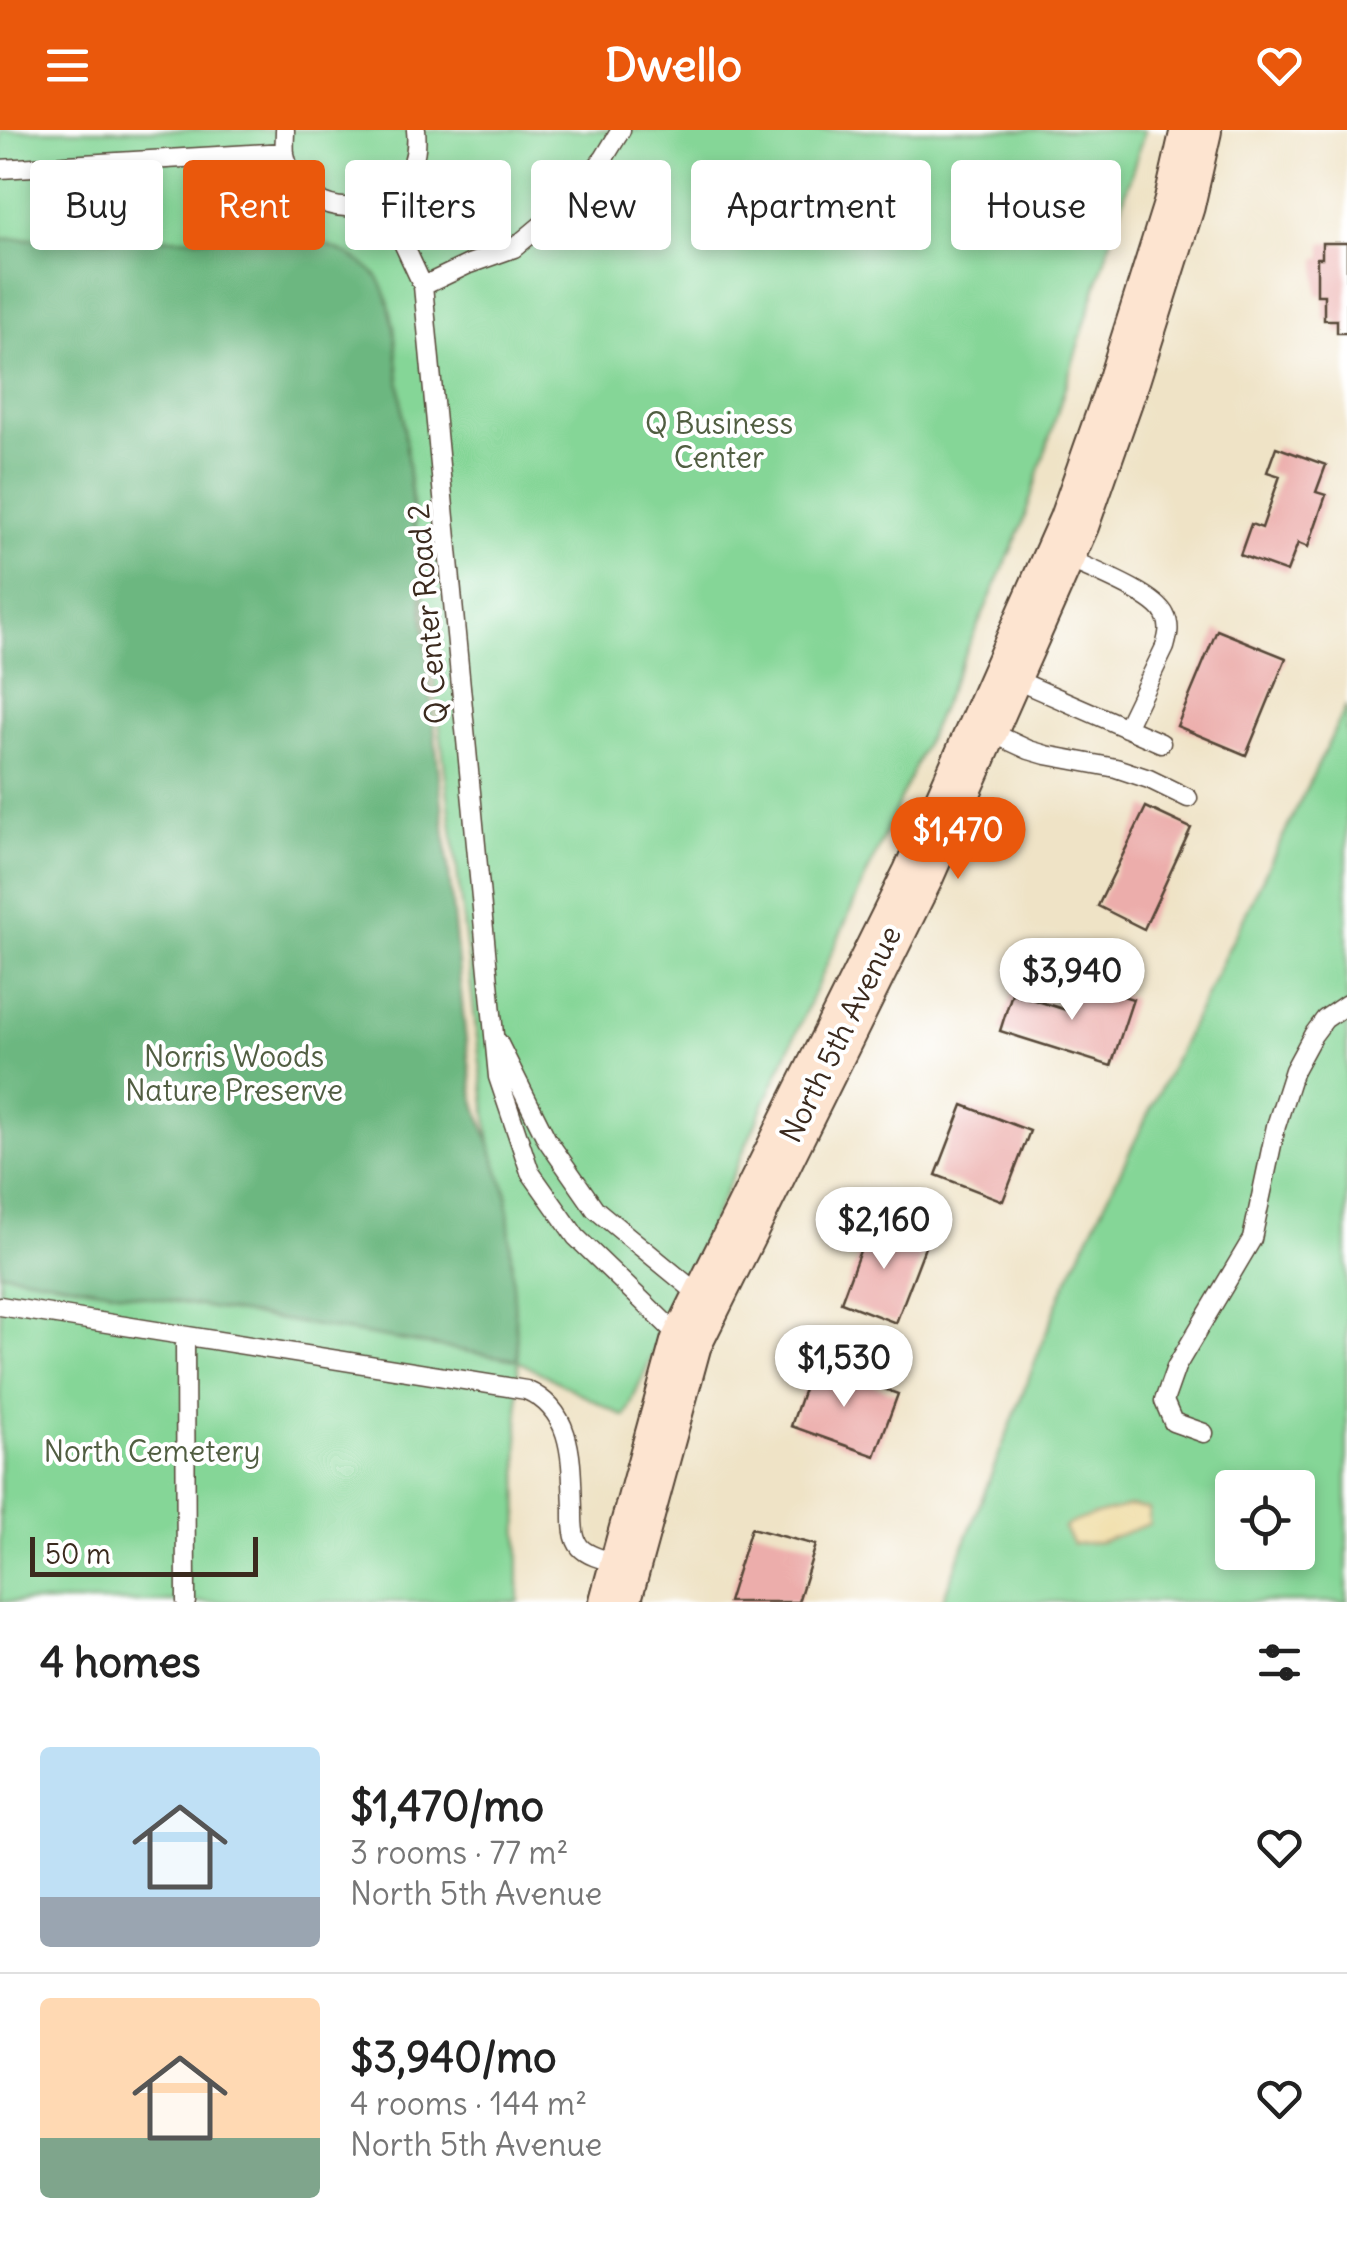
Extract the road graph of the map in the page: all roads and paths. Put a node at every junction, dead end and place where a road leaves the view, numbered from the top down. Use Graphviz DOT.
graph roads {
  1 [pos="285,130"];
  2 [pos="416,130"];
  3 [pos="621,130"];
  4 [pos="1196,130"];
  5 [pos="284,152"];
  6 [pos="415,160"];
  7 [pos="0,169"];
  8 [pos="345,207"];
  9 [pos="406,250"];
  10 [pos="423,286"];
  11 [pos="1060,555"];
  12 [pos="1006,676"];
  13 [pos="1126,728"];
  14 [pos="982,729"];
  15 [pos="1161,744"];
  16 [pos="1188,798"];
  17 [pos="1347,1004"];
  18 [pos="494,1032"];
  19 [pos="0,1306"];
  20 [pos="696,1322"];
  21 [pos="185,1336"];
  22 [pos="1204,1432"];
  23 [pos="620,1584"];
  24 [pos="186,1602"];
  1 -- 5 [label="lane"];
  2 -- 6 [label="lane"];
  3 -- 10 [label="lane"];
  4 -- 11 [label="main road, North 5th Avenue"];
  5 -- 7 [label="lane"];
  5 -- 8 [label="lane"];
  9 -- 10 [label="lane, Q Center Road 2"];
  10 -- 18 [label="lane, Q Center Road 2"];
  11 -- 12 [label="main road, North 5th Avenue"];
  11 -- 13 [label="lane"];
  12 -- 13 [label="lane"];
  12 -- 14 [label="main road, North 5th Avenue"];
  13 -- 15 [label="lane"];
  14 -- 16 [label="lane"];
  14 -- 20 [label="main road, North 5th Avenue"];
  17 -- 22 [label="lane"];
  18 -- 20 [label="lane"];
  18 -- 20 [label="lane, Q Center Road 2"];
  19 -- 21 [label="lane"];
  20 -- 23 [label="main road, North 5th Avenue"];
  21 -- 23 [label="lane"];
  21 -- 24 [label="lane"];
}
